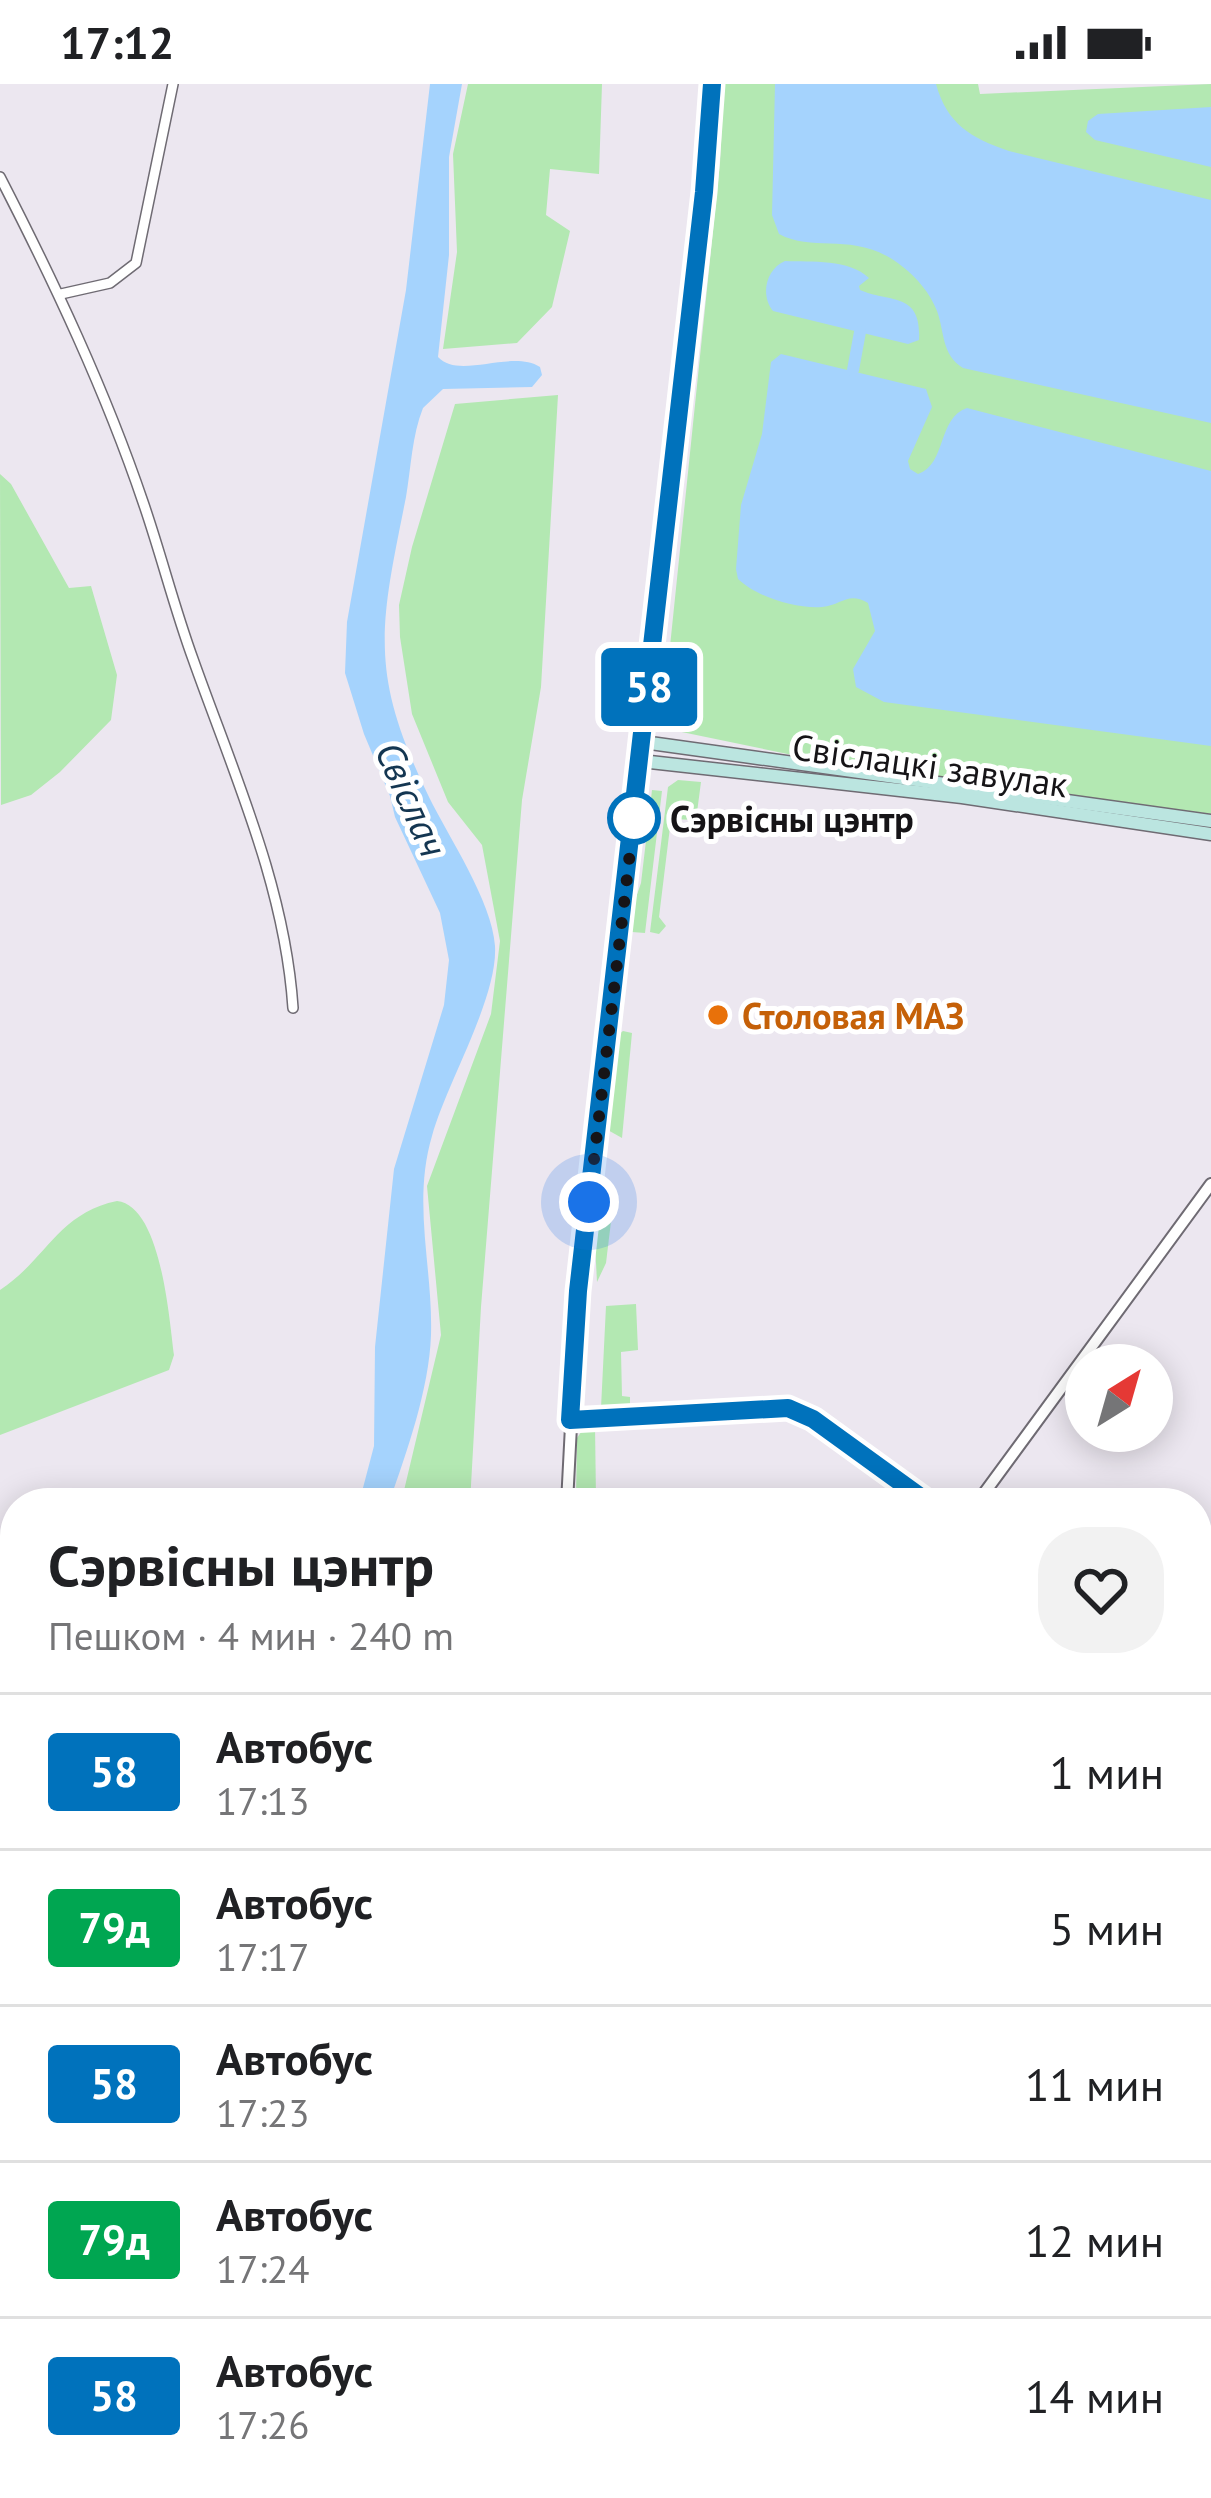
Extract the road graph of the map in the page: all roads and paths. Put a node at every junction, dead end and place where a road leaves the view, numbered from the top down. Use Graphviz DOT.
graph roads {
  1 [pos="173,84"];
  2 [pos="712,84"];
  3 [pos="0,177"];
  4 [pos="61,294"];
  5 [pos="643,742"];
  6 [pos="641,761"];
  7 [pos="1211,821"];
  8 [pos="1211,834"];
  9 [pos="293,1008"];
  10 [pos="1211,1184"];
  11 [pos="570,1420"];
  12 [pos="568,1488"];
  13 [pos="908,1488"];
  14 [pos="987,1488"];
  1 -- 4 [label="street"];
  2 -- 5 [label="main road"];
  3 -- 4 [label="street"];
  4 -- 9 [label="street"];
  5 -- 6 [label="main road"];
  5 -- 7 [label="main road, Свіслацкі завулак"];
  6 -- 8 [label="main road, Свіслацкі завулак"];
  6 -- 11 [label="street"];
  10 -- 14 [label="street"];
  11 -- 12 [label="street"];
  11 -- 13 [label="street"];
}
